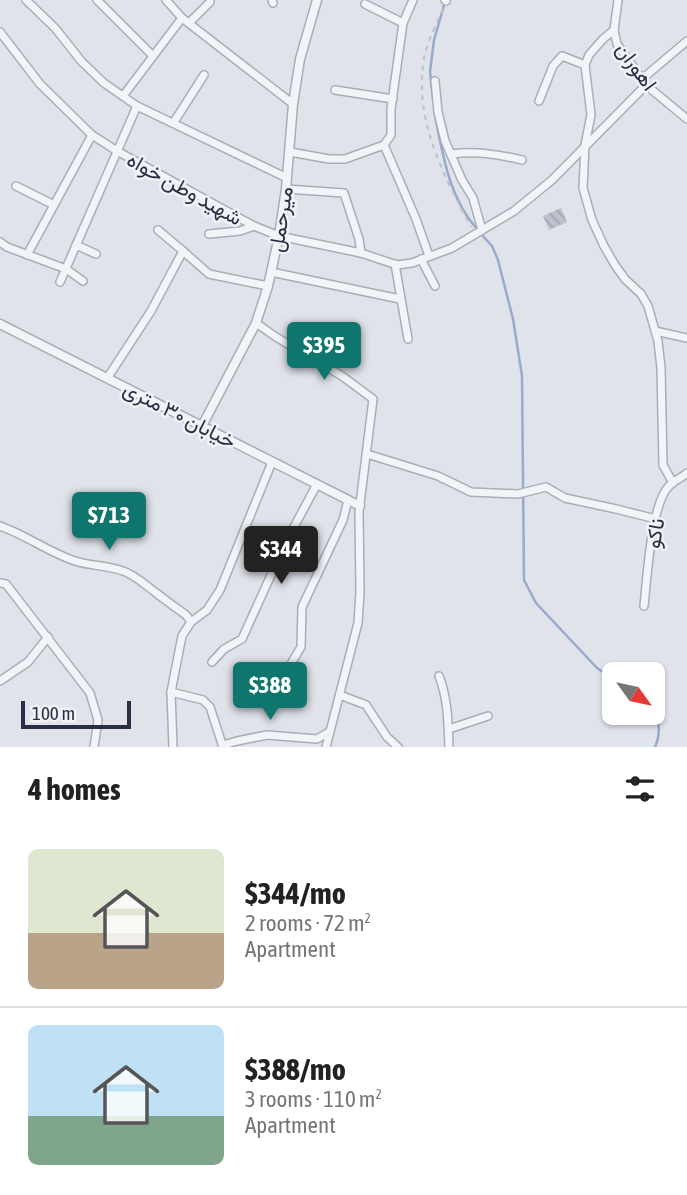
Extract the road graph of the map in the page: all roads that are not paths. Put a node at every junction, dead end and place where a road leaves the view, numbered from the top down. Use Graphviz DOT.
graph roads {
  1 [pos="26,0"];
  2 [pos="96,0"];
  3 [pos="166,0"];
  4 [pos="317,0"];
  5 [pos="413,0"];
  6 [pos="618,0"];
  7 [pos="210,2"];
  8 [pos="365,4"];
  9 [pos="186,21"];
  10 [pos="404,23"];
  11 [pos="614,30"];
  12 [pos="0,33"];
  13 [pos="687,41"];
  14 [pos="153,56"];
  15 [pos="585,65"];
  16 [pos="204,75"];
  17 [pos="435,81"];
  18 [pos="644,82"];
  19 [pos="335,90"];
  20 [pos="123,96"];
  21 [pos="393,99"];
  22 [pos="539,101"];
  23 [pos="293,104"];
  24 [pos="137,106"];
  25 [pos="687,119"];
  26 [pos="174,122"];
  27 [pos="92,135"];
  28 [pos="384,145"];
  29 [pos="585,145"];
  30 [pos="117,151"];
  31 [pos="290,152"];
  32 [pos="451,154"];
  33 [pos="522,160"];
  34 [pos="287,178"];
  35 [pos="16,186"];
  36 [pos="286,189"];
  37 [pos="54,205"];
  38 [pos="254,226"];
  39 [pos="158,230"];
  40 [pos="482,230"];
  41 [pos="209,234"];
  42 [pos="279,236"];
  43 [pos="0,242"];
  44 [pos="76,246"];
  45 [pos="183,251"];
  46 [pos="360,253"];
  47 [pos="96,254"];
  48 [pos="27,255"];
  49 [pos="425,258"];
  50 [pos="394,264"];
  51 [pos="66,269"];
  52 [pos="271,272"];
  53 [pos="83,281"];
  54 [pos="60,282"];
  55 [pos="268,286"];
  56 [pos="435,286"];
  57 [pos="400,299"];
  58 [pos="256,323"];
  59 [pos="0,324"];
  60 [pos="655,331"];
  61 [pos="687,338"];
  62 [pos="408,339"];
  63 [pos="108,377"];
  64 [pos="202,426"];
  65 [pos="367,454"];
  66 [pos="272,461"];
  67 [pos="687,473"];
  68 [pos="673,483"];
  69 [pos="317,484"];
  70 [pos="348,500"];
  71 [pos="360,506"];
  72 [pos="656,519"];
  73 [pos="0,526"];
  74 [pos="0,583"];
  75 [pos="644,606"];
  76 [pos="191,622"];
  77 [pos="48,637"];
  78 [pos="212,662"];
  79 [pos="292,662"];
  80 [pos="439,676"];
  81 [pos="0,681"];
  82 [pos="171,692"];
  83 [pos="340,695"];
  84 [pos="488,716"];
  85 [pos="449,729"];
  86 [pos="329,732"];
  87 [pos="223,746"];
  88 [pos="94,747"];
  89 [pos="173,747"];
  90 [pos="326,747"];
  91 [pos="398,747"];
  92 [pos="449,747"];
  1 -- 20 [label="street"];
  2 -- 14 [label="street"];
  3 -- 9 [label="street"];
  4 -- 23 [label="street, میرحمل"];
  5 -- 10 [label="street"];
  6 -- 11 [label="street, اهوران"];
  7 -- 9 [label="street"];
  8 -- 10 [label="street"];
  9 -- 14 [label="street"];
  9 -- 23 [label="street"];
  10 -- 21 [label="street"];
  11 -- 15 [label="street"];
  11 -- 18 [label="street, اهوران"];
  12 -- 27 [label="street, شهید وطن خواه"];
  13 -- 18 [label="street, شهید وطن خواه"];
  14 -- 20 [label="street"];
  15 -- 22 [label="street"];
  15 -- 29 [label="street"];
  16 -- 26 [label="street"];
  17 -- 32 [label="street"];
  18 -- 25 [label="street, اهوران"];
  18 -- 29 [label="street, شهید وطن خواه"];
  19 -- 21 [label="street"];
  20 -- 24 [label="street"];
  21 -- 28 [label="street"];
  23 -- 31 [label="street, میرحمل"];
  24 -- 26 [label="street"];
  24 -- 30 [label="street"];
  26 -- 34 [label="street"];
  27 -- 30 [label="street, شهید وطن خواه"];
  27 -- 37 [label="street"];
  28 -- 31 [label="street"];
  28 -- 49 [label="street"];
  29 -- 40 [label="street, شهید وطن خواه"];
  29 -- 60 [label="street"];
  30 -- 38 [label="street, شهید وطن خواه"];
  30 -- 44 [label="street"];
  31 -- 34 [label="street, میرحمل"];
  32 -- 33 [label="street"];
  32 -- 40 [label="street"];
  34 -- 36 [label="street, میرحمل"];
  35 -- 37 [label="street"];
  36 -- 42 [label="street, میرحمل"];
  36 -- 46 [label="street"];
  37 -- 48 [label="street"];
  38 -- 41 [label="street"];
  38 -- 42 [label="street, شهید وطن خواه"];
  39 -- 45 [label="street"];
  40 -- 49 [label="street, شهید وطن خواه"];
  42 -- 46 [label="street, شهید وطن خواه"];
  42 -- 52 [label="street, میرحمل"];
  43 -- 48 [label="street"];
  44 -- 47 [label="street"];
  44 -- 51 [label="street"];
  45 -- 55 [label="street"];
  45 -- 63 [label="street"];
  46 -- 50 [label="street, شهید وطن خواه"];
  48 -- 51 [label="street"];
  49 -- 50 [label="street, شهید وطن خواه"];
  49 -- 56 [label="street"];
  50 -- 57 [label="street"];
  51 -- 53 [label="street"];
  51 -- 54 [label="street"];
  52 -- 55 [label="street, میرحمل"];
  52 -- 57 [label="street"];
  55 -- 58 [label="street, میرحمل"];
  57 -- 62 [label="street"];
  58 -- 64 [label="street, میرحمل"];
  58 -- 65 [label="street"];
  59 -- 63 [label="street, خیابان ۳۰ متری"];
  60 -- 61 [label="street"];
  60 -- 68 [label="street"];
  63 -- 64 [label="street, خیابان ۳۰ متری"];
  64 -- 66 [label="street, خیابان ۳۰ متری"];
  65 -- 71 [label="street"];
  65 -- 72 [label="street"];
  66 -- 69 [label="street, خیابان ۳۰ متری"];
  66 -- 76 [label="street"];
  67 -- 68 [label="street, ناکو"];
  68 -- 72 [label="street, ناکو"];
  69 -- 70 [label="street, خیابان ۳۰ متری"];
  69 -- 78 [label="street"];
  70 -- 71 [label="street, خیابان ۳۰ متری"];
  70 -- 79 [label="street"];
  71 -- 83 [label="street"];
  72 -- 75 [label="street, ناکو"];
  73 -- 76 [label="street"];
  74 -- 77 [label="street"];
  76 -- 82 [label="street"];
  77 -- 81 [label="street"];
  77 -- 88 [label="street"];
  80 -- 85 [label="street"];
  82 -- 87 [label="street"];
  82 -- 89 [label="street"];
  83 -- 86 [label="street"];
  83 -- 91 [label="street"];
  84 -- 85 [label="street"];
  85 -- 92 [label="street"];
  86 -- 87 [label="street"];
  86 -- 90 [label="street"];
}
